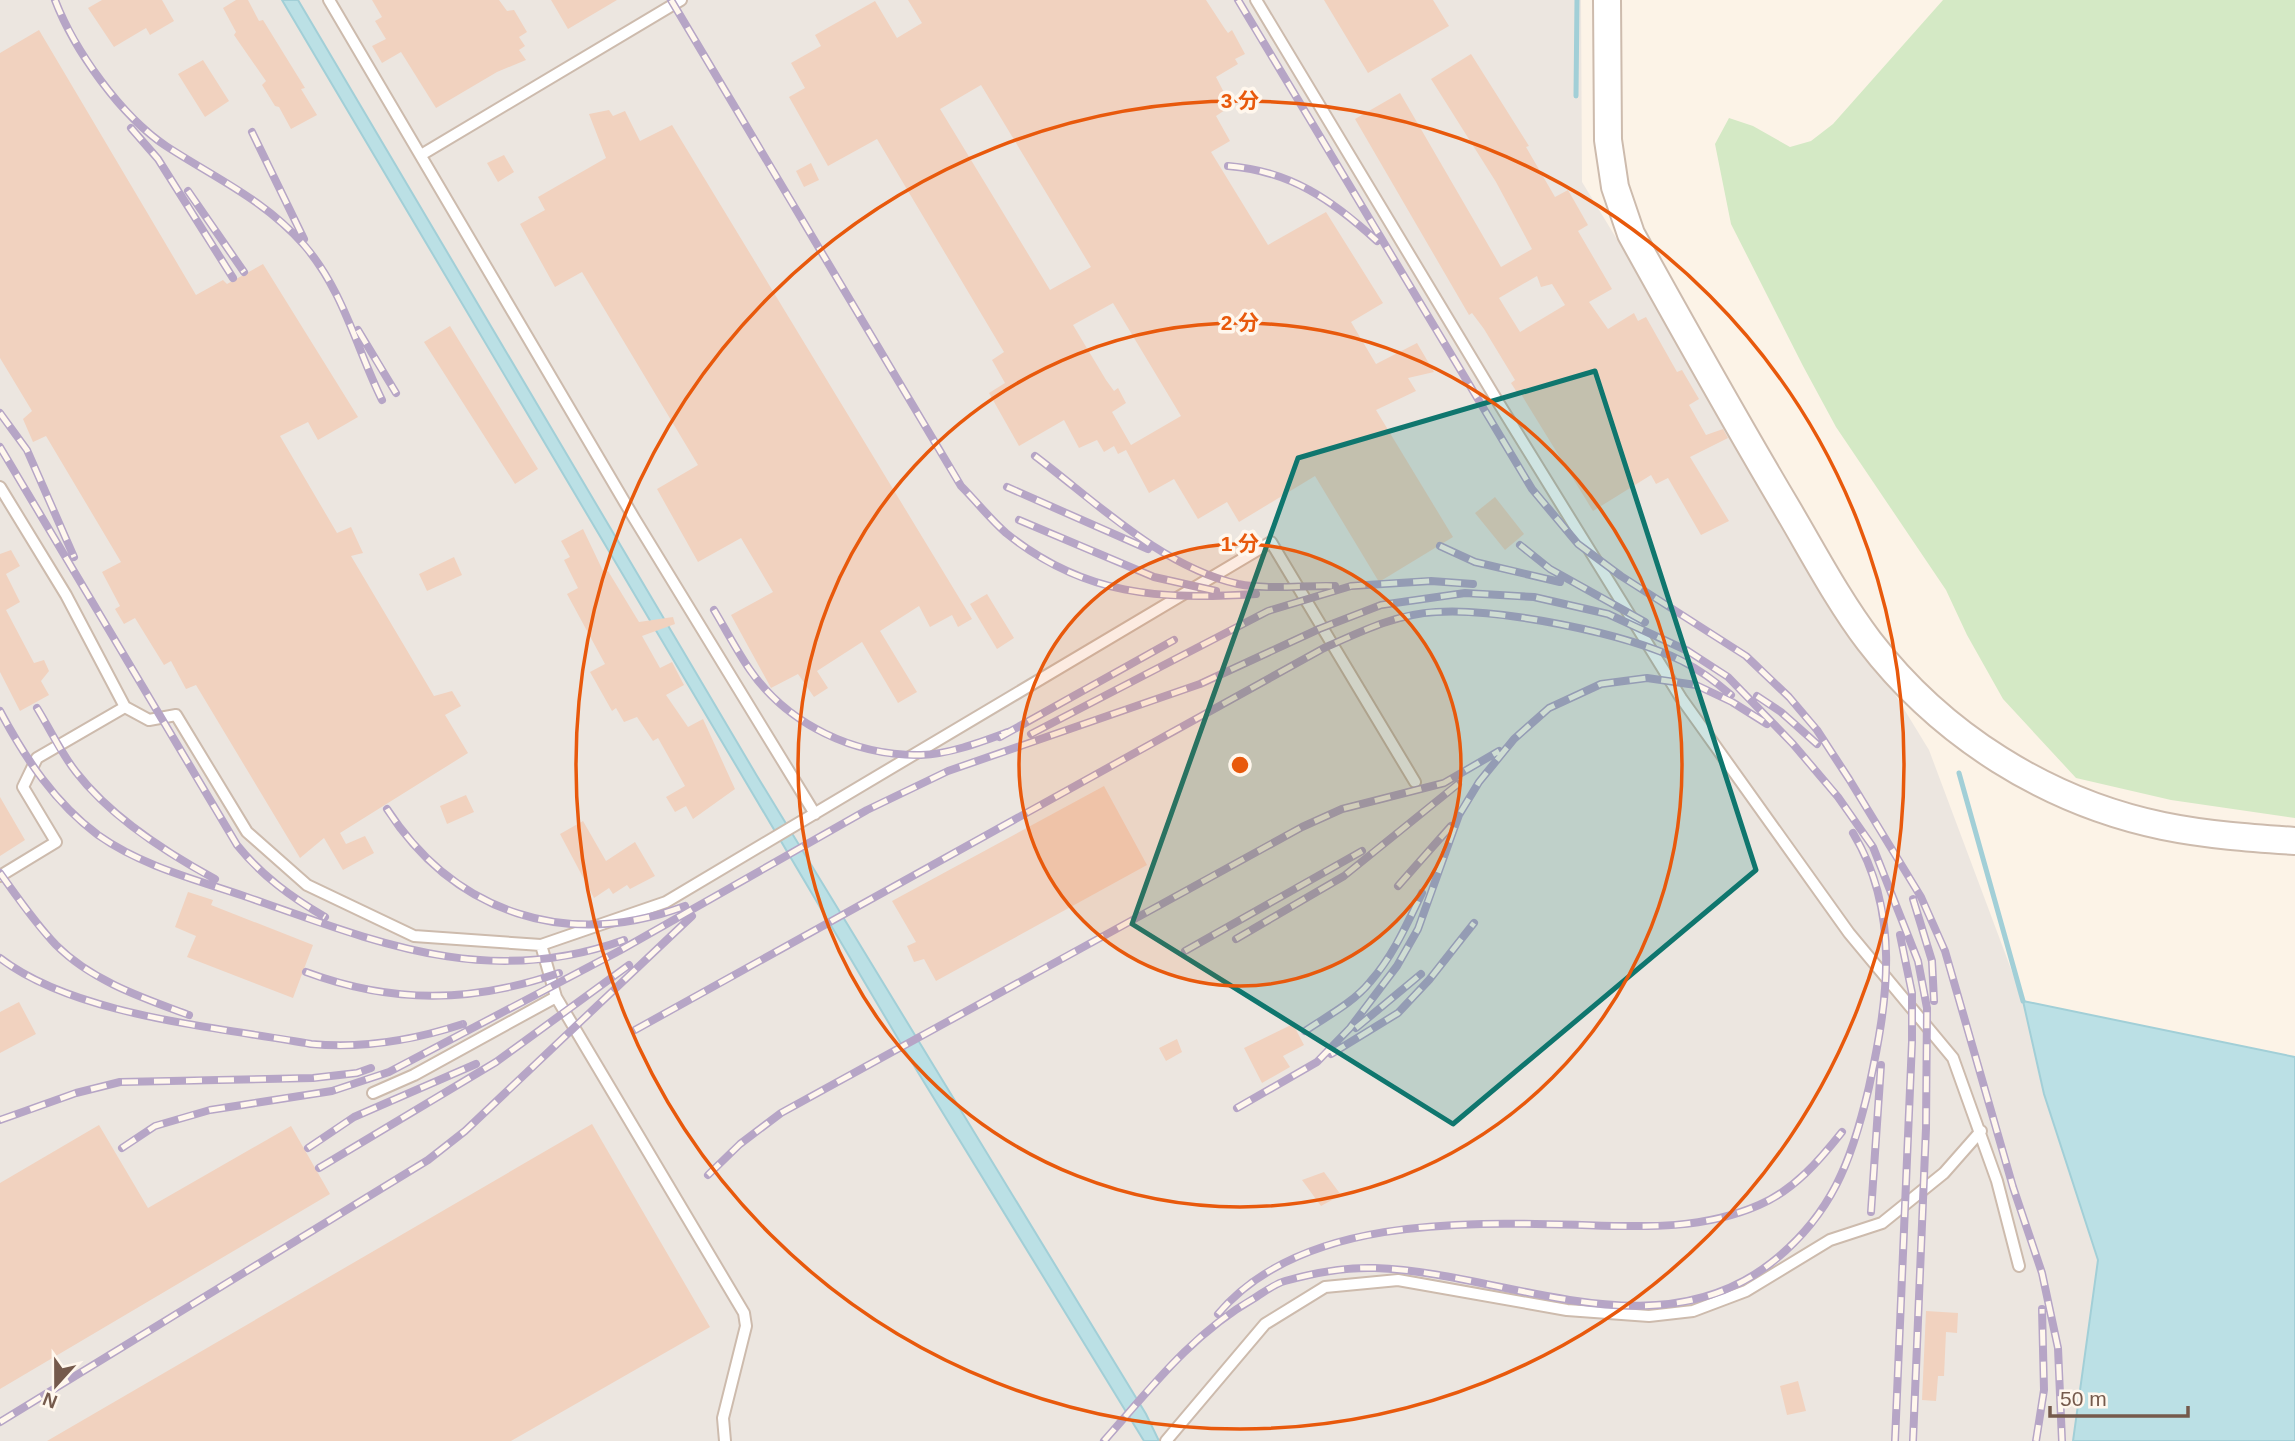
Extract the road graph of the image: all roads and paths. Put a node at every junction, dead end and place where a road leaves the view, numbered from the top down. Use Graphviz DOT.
graph roads {
  1 [pos="329,0"];
  2 [pos="681,0"];
  3 [pos="1256,0"];
  4 [pos="1607,0"];
  5 [pos="421,155"];
  6 [pos="0,487"];
  7 [pos="125,707"];
  8 [pos="1415,782"];
  9 [pos="815,814"];
  10 [pos="2295,841"];
  11 [pos="0,876"];
  12 [pos="541,945"];
  13 [pos="556,997"];
  14 [pos="373,1093"];
  15 [pos="1981,1131"];
  16 [pos="2019,1266"];
  17 [pos="725,1441"];
  18 [pos="1166,1441"];
  1 -- 5 [label="lane"];
  2 -- 5 [label="lane"];
  3 -- 15 [label="lane"];
  4 -- 10 [label="street"];
  5 -- 9 [label="lane"];
  6 -- 7 [label="lane"];
  7 -- 11 [label="lane"];
  7 -- 12 [label="lane"];
  8 -- 9 [label="lane"];
  9 -- 12 [label="lane"];
  12 -- 13 [label="lane"];
  13 -- 14 [label="lane"];
  13 -- 17 [label="lane"];
  15 -- 16 [label="lane"];
  15 -- 18 [label="lane"];
}
